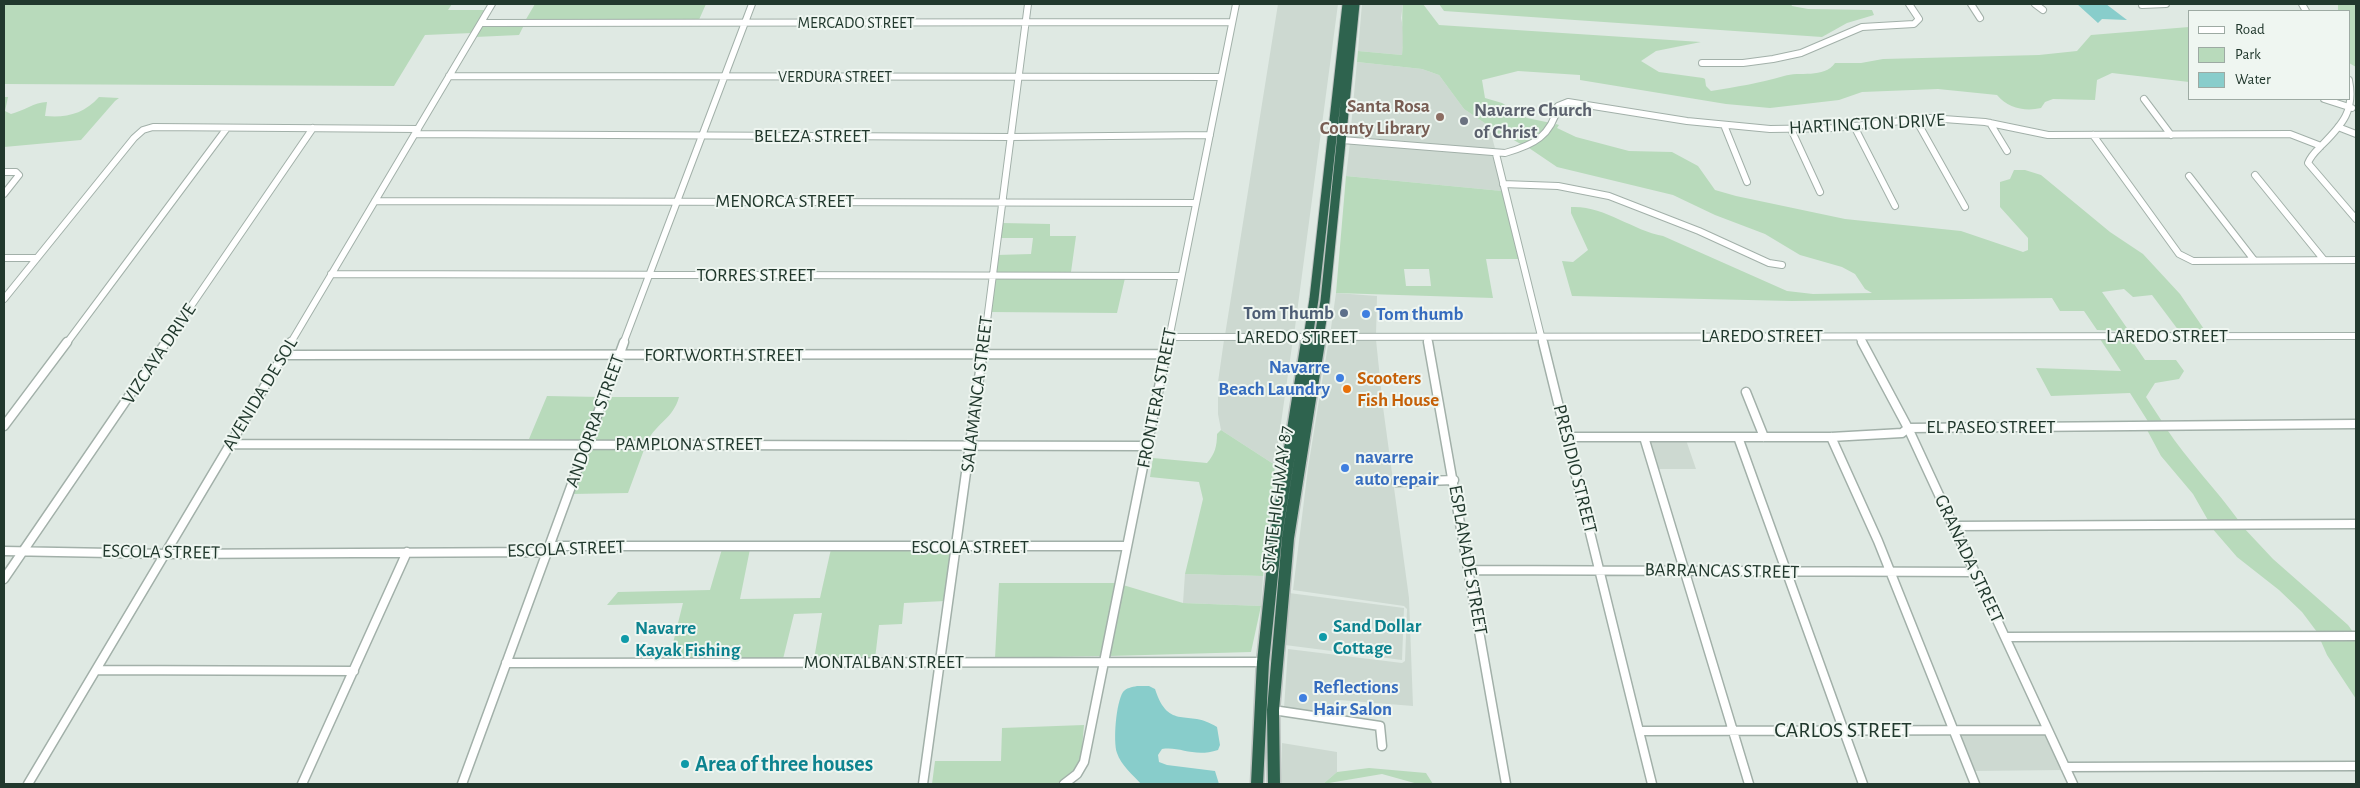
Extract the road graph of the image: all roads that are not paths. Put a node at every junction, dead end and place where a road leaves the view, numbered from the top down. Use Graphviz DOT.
graph roads {
  1 [pos="492,4"];
  2 [pos="752,4"];
  3 [pos="1028,4"];
  4 [pos="1236,4"];
  5 [pos="1346,4"];
  6 [pos="1356,4"];
  7 [pos="1909,4"];
  8 [pos="1971,4"];
  9 [pos="2035,4"];
  10 [pos="2166,4"];
  11 [pos="2142,5"];
  12 [pos="2043,10"];
  13 [pos="1980,18"];
  14 [pos="1232,22"];
  15 [pos="480,23"];
  16 [pos="744,23"];
  17 [pos="1026,23"];
  18 [pos="1702,63"];
  19 [pos="449,76"];
  20 [pos="1019,77"];
  21 [pos="1222,77"];
  22 [pos="723,78"];
  23 [pos="1342,86"];
  24 [pos="2355,93"];
  25 [pos="2144,100"];
  26 [pos="2327,100"];
  27 [pos="2352,108"];
  28 [pos="1916,118"];
  29 [pos="1990,123"];
  30 [pos="1724,125"];
  31 [pos="1854,126"];
  32 [pos="2338,127"];
  33 [pos="227,128"];
  34 [pos="313,128"];
  35 [pos="1791,129"];
  36 [pos="416,132"];
  37 [pos="2356,134"];
  38 [pos="1210,135"];
  39 [pos="2093,135"];
  40 [pos="2171,135"];
  41 [pos="702,136"];
  42 [pos="1011,137"];
  43 [pos="1342,140"];
  44 [pos="2321,146"];
  45 [pos="2007,151"];
  46 [pos="1496,154"];
  47 [pos="4,172"];
  48 [pos="2255,175"];
  49 [pos="2189,176"];
  50 [pos="1747,182"];
  51 [pos="1503,184"];
  52 [pos="1820,192"];
  53 [pos="4,194"];
  54 [pos="375,201"];
  55 [pos="677,201"];
  56 [pos="1002,202"];
  57 [pos="1196,203"];
  58 [pos="1895,206"];
  59 [pos="1325,207"];
  60 [pos="1965,207"];
  61 [pos="2356,219"];
  62 [pos="4,258"];
  63 [pos="35,260"];
  64 [pos="2254,260"];
  65 [pos="2324,260"];
  66 [pos="2356,260"];
  67 [pos="4,262"];
  68 [pos="1782,265"];
  69 [pos="331,274"];
  70 [pos="650,275"];
  71 [pos="992,275"];
  72 [pos="1180,276"];
  73 [pos="4,299"];
  74 [pos="1540,336"];
  75 [pos="2356,336"];
  76 [pos="1169,337"];
  77 [pos="1313,337"];
  78 [pos="1427,337"];
  79 [pos="1859,337"];
  80 [pos="1165,354"];
  81 [pos="284,355"];
  82 [pos="619,355"];
  83 [pos="982,355"];
  84 [pos="1746,392"];
  85 [pos="2356,424"];
  86 [pos="4,426"];
  87 [pos="1908,428"];
  88 [pos="1567,437"];
  89 [pos="1644,437"];
  90 [pos="1738,437"];
  91 [pos="1764,437"];
  92 [pos="1831,437"];
  93 [pos="231,444"];
  94 [pos="586,444"];
  95 [pos="971,444"];
  96 [pos="1148,446"];
  97 [pos="1454,480"];
  98 [pos="1396,482"];
  99 [pos="2356,524"];
  100 [pos="1952,526"];
  101 [pos="1127,546"];
  102 [pos="956,547"];
  103 [pos="550,549"];
  104 [pos="4,551"];
  105 [pos="23,551"];
  106 [pos="407,552"];
  107 [pos="165,554"];
  108 [pos="1470,570"];
  109 [pos="1600,570"];
  110 [pos="1685,570"];
  111 [pos="1786,571"];
  112 [pos="1974,572"];
  113 [pos="1890,573"];
  114 [pos="4,579"];
  115 [pos="2356,636"];
  116 [pos="2005,637"];
  117 [pos="939,662"];
  118 [pos="1263,662"];
  119 [pos="506,663"];
  120 [pos="1106,663"];
  121 [pos="96,670"];
  122 [pos="354,671"];
  123 [pos="1273,710"];
  124 [pos="1844,730"];
  125 [pos="1953,730"];
  126 [pos="2046,730"];
  127 [pos="1639,731"];
  128 [pos="1733,731"];
  129 [pos="1382,746"];
  130 [pos="1258,747"];
  131 [pos="2356,766"];
  132 [pos="2065,767"];
  133 [pos="28,784"];
  134 [pos="302,784"];
  135 [pos="462,784"];
  136 [pos="922,784"];
  137 [pos="1064,784"];
  138 [pos="1251,784"];
  139 [pos="1257,784"];
  140 [pos="1272,784"];
  141 [pos="1506,784"];
  142 [pos="1652,784"];
  143 [pos="1748,784"];
  144 [pos="1863,784"];
  145 [pos="1975,784"];
  146 [pos="2073,784"];
  1 -- 15 [label="street, AVENIDA DE SOL"];
  2 -- 16 [label="street, ANDORRA STREET"];
  3 -- 17 [label="street, SALAMANCA STREET"];
  4 -- 14 [label="street, FRONTERA STREET"];
  5 -- 23 [label="highway"];
  6 -- 23 [label="highway, STATE HIGHWAY 87"];
  7 -- 18 [label="street"];
  8 -- 13 [label="street"];
  9 -- 12 [label="street"];
  10 -- 11 [label="street"];
  14 -- 17 [label="street, MERCADO STREET"];
  14 -- 21 [label="street, FRONTERA STREET"];
  15 -- 16 [label="street, MERCADO STREET"];
  15 -- 19 [label="street, AVENIDA DE SOL"];
  16 -- 17 [label="street, MERCADO STREET"];
  16 -- 22 [label="street, ANDORRA STREET"];
  17 -- 20 [label="street, SALAMANCA STREET"];
  19 -- 22 [label="street, VERDURA STREET"];
  19 -- 36 [label="street, AVENIDA DE SOL"];
  20 -- 21 [label="street, VERDURA STREET"];
  20 -- 22 [label="street, VERDURA STREET"];
  20 -- 42 [label="street, SALAMANCA STREET"];
  21 -- 38 [label="street, FRONTERA STREET"];
  22 -- 41 [label="street, ANDORRA STREET"];
  23 -- 43 [label="highway, STATE HIGHWAY 87"];
  23 -- 59 [label="highway"];
  24 -- 27 [label="street"];
  25 -- 40 [label="street"];
  26 -- 27 [label="street"];
  27 -- 32 [label="street"];
  28 -- 29 [label="street, HARTINGTON DRIVE"];
  28 -- 31 [label="street, HARTINGTON DRIVE"];
  28 -- 60 [label="street"];
  29 -- 39 [label="street, HARTINGTON DRIVE"];
  29 -- 45 [label="street"];
  30 -- 35 [label="street, HARTINGTON DRIVE"];
  30 -- 46 [label="street, HARTINGTON DRIVE"];
  30 -- 50 [label="street"];
  31 -- 35 [label="street, HARTINGTON DRIVE"];
  31 -- 58 [label="street"];
  32 -- 37 [label="street"];
  32 -- 44 [label="street"];
  33 -- 34 [label="street, BELEZA STREET"];
  33 -- 63 [label="street, BELEZA STREET"];
  33 -- 86 [label="street"];
  34 -- 36 [label="street, BELEZA STREET"];
  34 -- 105 [label="street, VIZCAYA DRIVE"];
  35 -- 52 [label="street"];
  36 -- 41 [label="street, BELEZA STREET"];
  36 -- 54 [label="street, AVENIDA DE SOL"];
  38 -- 42 [label="street, BELEZA STREET"];
  38 -- 57 [label="street, FRONTERA STREET"];
  39 -- 40 [label="street, HARTINGTON DRIVE"];
  39 -- 64 [label="street"];
  40 -- 44 [label="street, HARTINGTON DRIVE"];
  41 -- 42 [label="street, BELEZA STREET"];
  41 -- 55 [label="street, ANDORRA STREET"];
  42 -- 56 [label="street, SALAMANCA STREET"];
  43 -- 46 [label="street"];
  43 -- 59 [label="street"];
  43 -- 77 [label="highway, STATE HIGHWAY 87"];
  44 -- 61 [label="street"];
  46 -- 51 [label="street, PRESIDIO STREET"];
  47 -- 53 [label="street"];
  48 -- 65 [label="street"];
  49 -- 64 [label="street"];
  51 -- 68 [label="street"];
  51 -- 74 [label="street, PRESIDIO STREET"];
  54 -- 55 [label="street, MENORCA STREET"];
  54 -- 69 [label="street, AVENIDA DE SOL"];
  55 -- 56 [label="street, MENORCA STREET"];
  55 -- 70 [label="street, ANDORRA STREET"];
  56 -- 57 [label="street, MENORCA STREET"];
  56 -- 71 [label="street, SALAMANCA STREET"];
  57 -- 72 [label="street, FRONTERA STREET"];
  59 -- 77 [label="highway"];
  62 -- 63 [label="street"];
  63 -- 67 [label="street"];
  63 -- 73 [label="street"];
  64 -- 65 [label="street"];
  65 -- 66 [label="street"];
  69 -- 70 [label="street, TORRES STREET"];
  69 -- 81 [label="street, AVENIDA DE SOL"];
  70 -- 71 [label="street, TORRES STREET"];
  70 -- 82 [label="street, ANDORRA STREET"];
  71 -- 72 [label="street, TORRES STREET"];
  71 -- 83 [label="street, SALAMANCA STREET"];
  72 -- 76 [label="street, FRONTERA STREET"];
  74 -- 78 [label="street, LAREDO STREET"];
  74 -- 79 [label="street, LAREDO STREET"];
  74 -- 88 [label="street, PRESIDIO STREET"];
  75 -- 79 [label="street, LAREDO STREET"];
  76 -- 77 [label="street, LAREDO STREET"];
  76 -- 80 [label="street, FRONTERA STREET"];
  77 -- 78 [label="street, LAREDO STREET"];
  77 -- 118 [label="highway"];
  77 -- 123 [label="highway, STATE HIGHWAY 87"];
  78 -- 97 [label="street, ESPLANADE STREET"];
  79 -- 87 [label="street, GRANADA STREET"];
  80 -- 83 [label="street, FORTWORTH STREET"];
  80 -- 96 [label="street, FRONTERA STREET"];
  81 -- 82 [label="street, FORTWORTH STREET"];
  81 -- 93 [label="street, AVENIDA DE SOL"];
  82 -- 83 [label="street, FORTWORTH STREET"];
  82 -- 94 [label="street, ANDORRA STREET"];
  83 -- 95 [label="street, SALAMANCA STREET"];
  84 -- 91 [label="street"];
  85 -- 87 [label="street, EL PASEO STREET"];
  87 -- 92 [label="street, EL PASEO STREET"];
  87 -- 100 [label="street, GRANADA STREET"];
  88 -- 89 [label="street, EL PASEO STREET"];
  88 -- 109 [label="street, PRESIDIO STREET"];
  89 -- 90 [label="street, EL PASEO STREET"];
  89 -- 110 [label="street"];
  90 -- 91 [label="street, EL PASEO STREET"];
  90 -- 111 [label="street"];
  91 -- 92 [label="street, EL PASEO STREET"];
  92 -- 113 [label="street"];
  93 -- 94 [label="street, PAMPLONA STREET"];
  93 -- 107 [label="street, AVENIDA DE SOL"];
  94 -- 95 [label="street, PAMPLONA STREET"];
  94 -- 103 [label="street, ANDORRA STREET"];
  95 -- 96 [label="street, PAMPLONA STREET"];
  95 -- 102 [label="street, SALAMANCA STREET"];
  96 -- 101 [label="street, FRONTERA STREET"];
  97 -- 98 [label="street"];
  97 -- 108 [label="street, ESPLANADE STREET"];
  99 -- 100 [label="street"];
  100 -- 112 [label="street, GRANADA STREET"];
  101 -- 102 [label="street, ESCOLA STREET"];
  101 -- 120 [label="street, FRONTERA STREET"];
  102 -- 103 [label="street, ESCOLA STREET"];
  102 -- 117 [label="street, SALAMANCA STREET"];
  103 -- 106 [label="street, ESCOLA STREET"];
  103 -- 119 [label="street, ANDORRA STREET"];
  104 -- 105 [label="street, ESCOLA STREET"];
  105 -- 107 [label="street, ESCOLA STREET"];
  105 -- 114 [label="street, VIZCAYA DRIVE"];
  106 -- 107 [label="street, ESCOLA STREET"];
  106 -- 122 [label="street"];
  107 -- 121 [label="street, AVENIDA DE SOL"];
  108 -- 109 [label="street, BARRANCAS STREET"];
  108 -- 141 [label="street, ESPLANADE STREET"];
  109 -- 110 [label="street, BARRANCAS STREET"];
  109 -- 127 [label="street, PRESIDIO STREET"];
  110 -- 111 [label="street, BARRANCAS STREET"];
  110 -- 128 [label="street"];
  111 -- 113 [label="street, BARRANCAS STREET"];
  111 -- 124 [label="street"];
  112 -- 113 [label="street, BARRANCAS STREET"];
  112 -- 116 [label="street, GRANADA STREET"];
  113 -- 125 [label="street"];
  115 -- 116 [label="street"];
  116 -- 126 [label="street, GRANADA STREET"];
  117 -- 119 [label="street, MONTALBAN STREET"];
  117 -- 120 [label="street, MONTALBAN STREET"];
  117 -- 136 [label="street, SALAMANCA STREET"];
  118 -- 120 [label="street, MONTALBAN STREET"];
  118 -- 130 [label="highway"];
  119 -- 135 [label="street, ANDORRA STREET"];
  120 -- 137 [label="street, FRONTERA STREET"];
  121 -- 122 [label="street"];
  121 -- 133 [label="street, AVENIDA DE SOL"];
  122 -- 134 [label="street"];
  123 -- 129 [label="street"];
  123 -- 140 [label="highway, STATE HIGHWAY 87"];
  124 -- 125 [label="street, CARLOS STREET"];
  124 -- 128 [label="street, CARLOS STREET"];
  124 -- 144 [label="street"];
  125 -- 126 [label="street, CARLOS STREET"];
  125 -- 145 [label="street"];
  126 -- 132 [label="street, GRANADA STREET"];
  127 -- 128 [label="street, CARLOS STREET"];
  127 -- 142 [label="street, PRESIDIO STREET"];
  128 -- 143 [label="street"];
  130 -- 138 [label="highway"];
  130 -- 139 [label="highway"];
  131 -- 132 [label="street"];
  132 -- 146 [label="street, GRANADA STREET"];
}
